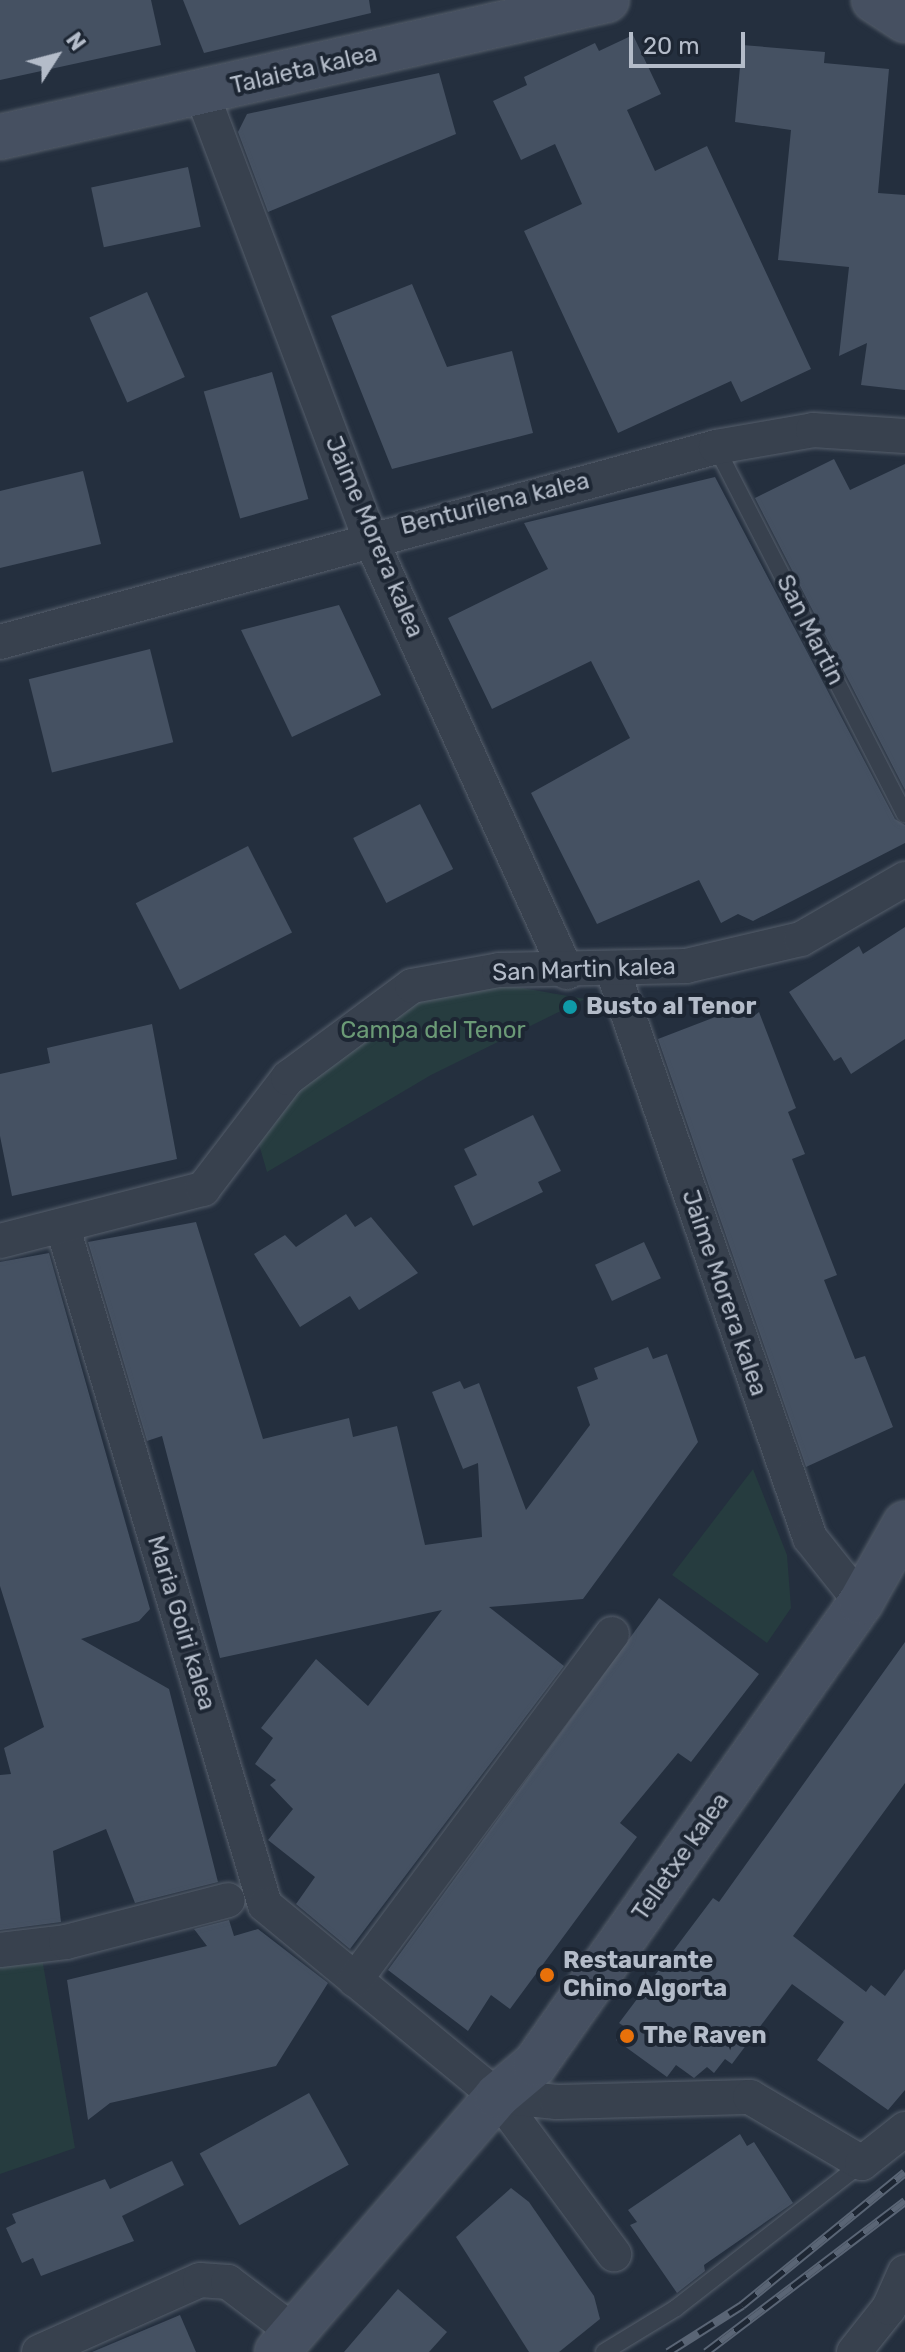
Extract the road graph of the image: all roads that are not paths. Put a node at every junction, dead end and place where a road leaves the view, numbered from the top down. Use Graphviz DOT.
graph roads {
  1 [pos="607,0"];
  2 [pos="874,0"];
  3 [pos="905,20"];
  4 [pos="202,94"];
  5 [pos="0,137"];
  6 [pos="905,436"];
  7 [pos="716,447"];
  8 [pos="369,536"];
  9 [pos="0,642"];
  10 [pos="905,814"];
  11 [pos="905,879"];
  12 [pos="613,971"];
  13 [pos="567,972"];
  14 [pos="63,1228"];
  15 [pos="0,1241"];
  16 [pos="905,1524"];
  17 [pos="861,1602"];
  18 [pos="612,1634"];
  19 [pos="228,1900"];
  20 [pos="0,1950"];
  21 [pos="355,1980"];
  22 [pos="497,2096"];
  23 [pos="905,2129"];
  24 [pos="862,2163"];
  25 [pos="614,2254"];
  26 [pos="905,2272"];
  27 [pos="285,2342"];
  28 [pos="39,2352"];
  29 [pos="604,2352"];
  30 [pos="854,2352"];
  1 -- 4 [label="street, Talaieta kalea"];
  2 -- 3 [label="street"];
  4 -- 5 [label="street, Talaieta kalea"];
  4 -- 8 [label="street, Jaime Morera kalea"];
  6 -- 7 [label="street, Benturilena kalea"];
  7 -- 8 [label="street, Benturilena kalea"];
  7 -- 10 [label="lane, San Martin"];
  8 -- 9 [label="street, Benturilena kalea"];
  8 -- 13 [label="street, Jaime Morera kalea"];
  11 -- 12 [label="street, San Martin kalea"];
  12 -- 13 [label="street, San Martin kalea"];
  12 -- 17 [label="street, Jaime Morera kalea"];
  13 -- 14 [label="street, San Martin kalea"];
  14 -- 15 [label="street, San Martin kalea"];
  14 -- 21 [label="street, Maria Goiri kalea"];
  16 -- 17 [label="street, Telletxe kalea"];
  17 -- 22 [label="street, Telletxe kalea"];
  18 -- 21 [label="street"];
  19 -- 20 [label="street"];
  21 -- 22 [label="street, Maria Goiri kalea"];
  22 -- 24 [label="street"];
  22 -- 25 [label="street, Maria Goiri kalea"];
  22 -- 27 [label="street, Telletxe kalea"];
  23 -- 24 [label="street"];
  24 -- 29 [label="lane"];
  26 -- 30 [label="street"];
  27 -- 28 [label="street"];
}
